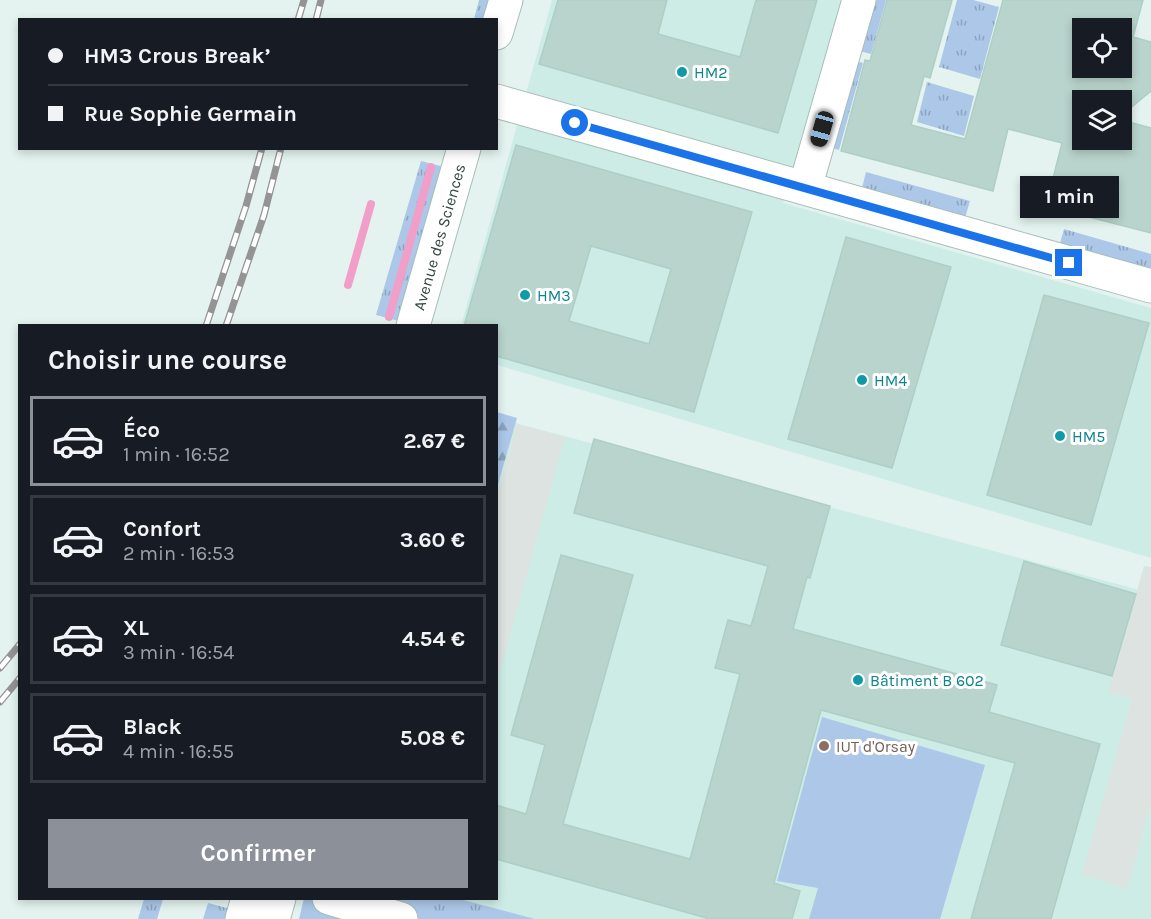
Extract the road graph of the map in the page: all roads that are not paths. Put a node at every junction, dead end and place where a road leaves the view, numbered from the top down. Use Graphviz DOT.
graph roads {
  1 [pos="506,0"];
  2 [pos="859,0"];
  3 [pos="498,26"];
  4 [pos="498,102"];
  5 [pos="463,150"];
  6 [pos="805,188"];
  7 [pos="1151,286"];
  8 [pos="414,324"];
  9 [pos="247,900"];
  10 [pos="278,900"];
  11 [pos="336,900"];
  12 [pos="242,919"];
  13 [pos="273,919"];
  14 [pos="401,919"];
  1 -- 3 [label="street"];
  2 -- 6 [label="street"];
  4 -- 6 [label="street"];
  5 -- 8 [label="street, Avenue des Sciences"];
  6 -- 7 [label="street"];
  9 -- 12 [label="street"];
  10 -- 13 [label="street"];
  11 -- 14 [label="street"];
}
